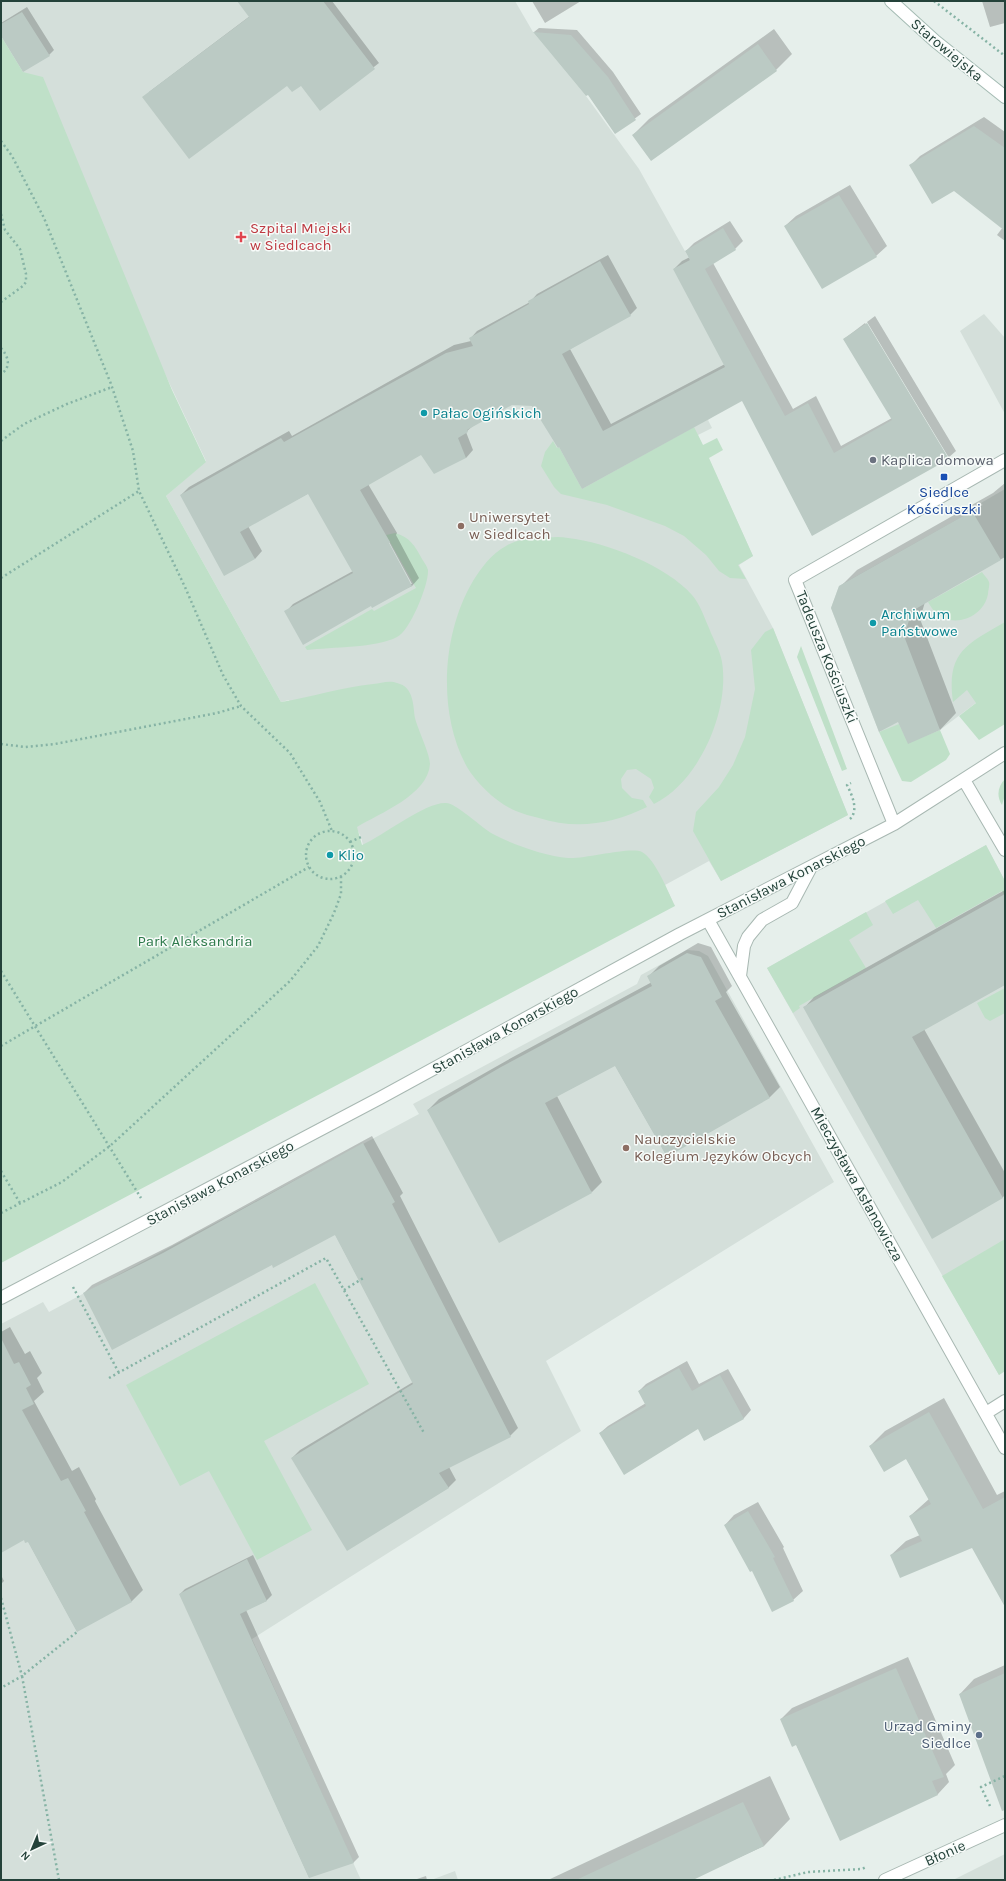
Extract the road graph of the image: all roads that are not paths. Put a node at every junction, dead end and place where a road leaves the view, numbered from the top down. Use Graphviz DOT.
graph roads {
  1 [pos="891,1"];
  2 [pos="1005,97"];
  3 [pos="1005,460"];
  4 [pos="1005,753"];
  5 [pos="964,780"];
  6 [pos="894,824"];
  7 [pos="1005,850"];
  8 [pos="811,867"];
  9 [pos="708,920"];
  10 [pos="740,976"];
  11 [pos="1,1298"];
  12 [pos="1005,1401"];
  13 [pos="986,1414"];
  14 [pos="1005,1448"];
  15 [pos="1005,1825"];
  16 [pos="884,1880"];
  1 -- 2 [label="street, Starowiejska"];
  3 -- 6 [label="street, Tadeusza Kościuszki"];
  4 -- 5 [label="street, Stanisława Konarskiego"];
  5 -- 6 [label="street, Stanisława Konarskiego"];
  5 -- 7 [label="street"];
  6 -- 8 [label="street, Stanisława Konarskiego"];
  8 -- 9 [label="street, Stanisława Konarskiego"];
  8 -- 10 [label="street"];
  9 -- 10 [label="street, Mieczysława Asłanowicza"];
  9 -- 11 [label="street, Stanisława Konarskiego"];
  10 -- 13 [label="street, Mieczysława Asłanowicza"];
  12 -- 13 [label="street"];
  13 -- 14 [label="street, Mieczysława Asłanowicza"];
  15 -- 16 [label="street, Błonie"];
}
